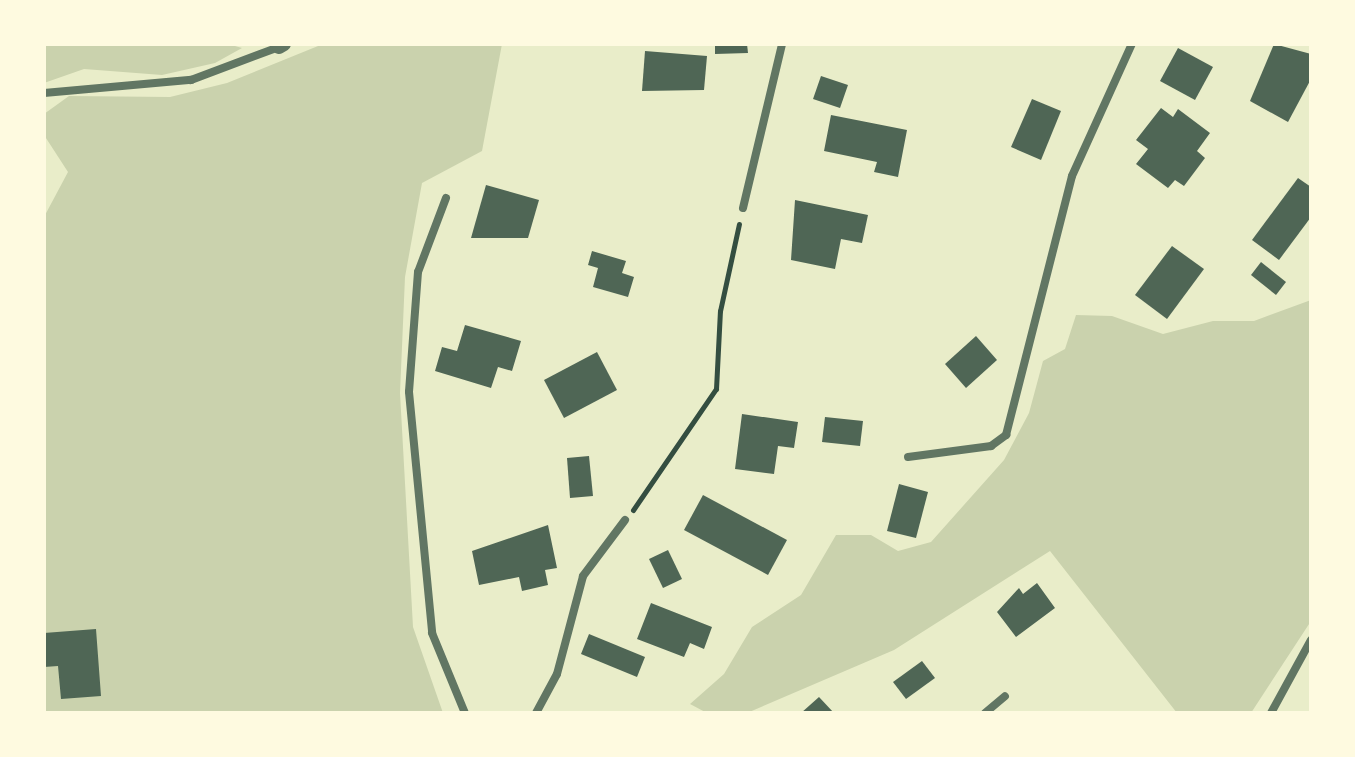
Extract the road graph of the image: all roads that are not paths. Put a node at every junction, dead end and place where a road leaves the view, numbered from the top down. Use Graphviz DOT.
graph roads {
  1 [pos="782,44"];
  2 [pos="1132,44"];
  3 [pos="278,45"];
  4 [pos="44,93"];
  5 [pos="446,198"];
  6 [pos="743,208"];
  7 [pos="908,457"];
  8 [pos="625,520"];
  9 [pos="1311,640"];
  10 [pos="1005,696"];
  11 [pos="465,713"];
  12 [pos="536,713"];
  13 [pos="985,713"];
  14 [pos="1271,713"];
  1 -- 6 [label="street"];
  2 -- 7 [label="street"];
  3 -- 4 [label="street"];
  5 -- 11 [label="street"];
  8 -- 12 [label="street"];
  9 -- 14 [label="street"];
  10 -- 13 [label="street"];
}
